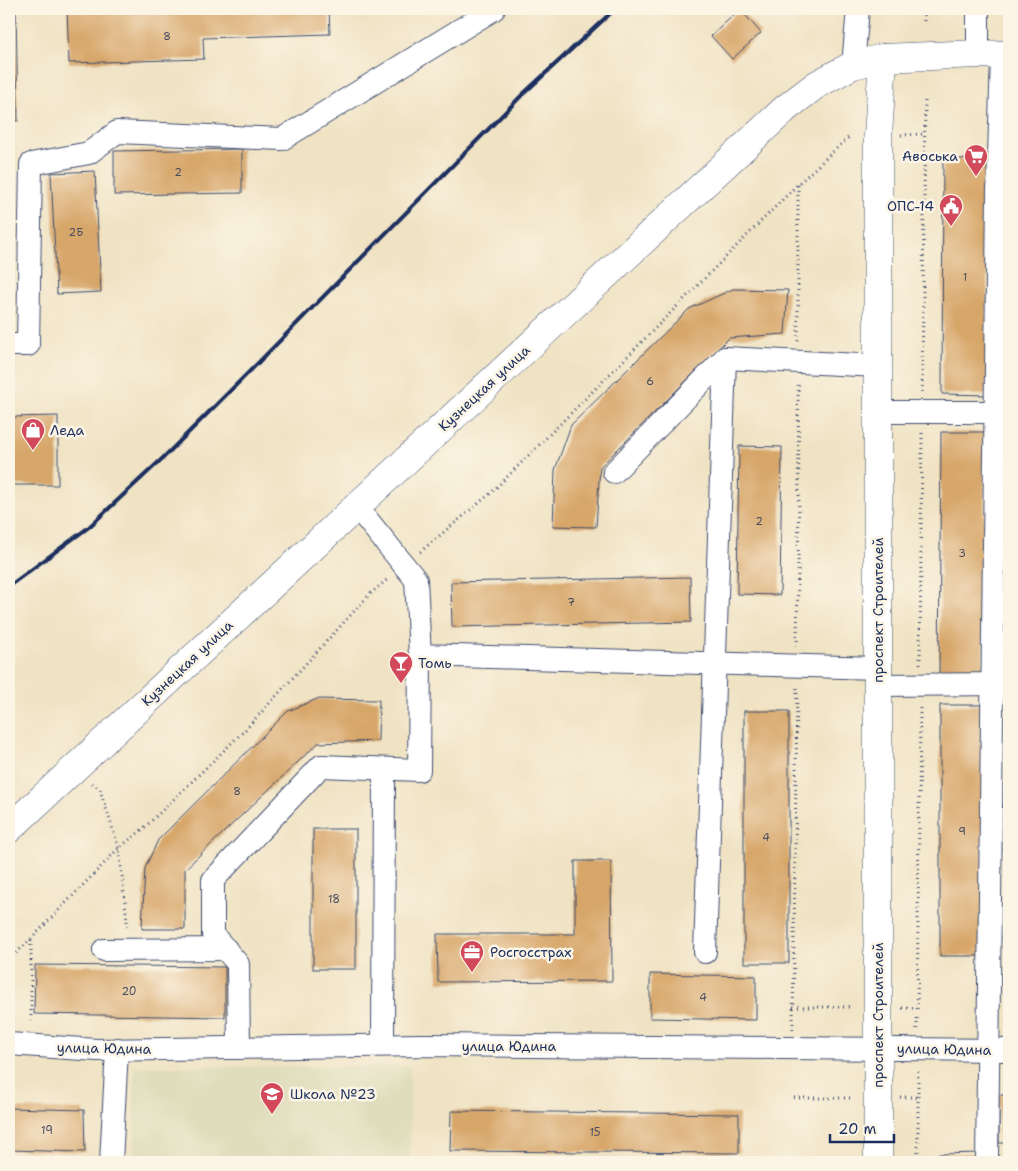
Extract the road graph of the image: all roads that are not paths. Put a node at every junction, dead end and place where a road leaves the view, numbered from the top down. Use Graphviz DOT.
graph roads {
  1 [pos="494,9"];
  2 [pos="858,9"];
  3 [pos="978,9"];
  4 [pos="996,55"];
  5 [pos="883,58"];
  6 [pos="853,65"];
  7 [pos="1004,173"];
  8 [pos="9,346"];
  9 [pos="726,358"];
  10 [pos="878,366"];
  11 [pos="878,412"];
  12 [pos="995,412"];
  13 [pos="614,472"];
  14 [pos="357,507"];
  15 [pos="420,655"];
  16 [pos="715,663"];
  17 [pos="878,676"];
  18 [pos="1001,684"];
  19 [pos="384,769"];
  20 [pos="9,829"];
  21 [pos="226,949"];
  22 [pos="104,950"];
  23 [pos="999,951"];
  24 [pos="705,952"];
  25 [pos="9,1044"];
  26 [pos="383,1046"];
  27 [pos="239,1048"];
  28 [pos="878,1049"];
  29 [pos="118,1050"];
  30 [pos="998,1050"];
  31 [pos="111,1162"];
  32 [pos="878,1162"];
  33 [pos="987,1162"];
  1 -- 8 [label="street"];
  2 -- 6 [label="street"];
  3 -- 4 [label="street"];
  4 -- 5 [label="main road, Кузнецкая улица"];
  4 -- 7 [label="street"];
  5 -- 6 [label="main road, Кузнецкая улица"];
  5 -- 10 [label="main road, проспект Строителей"];
  6 -- 14 [label="main road, Кузнецкая улица"];
  7 -- 12 [label="street"];
  9 -- 10 [label="street"];
  9 -- 13 [label="street"];
  9 -- 16 [label="street"];
  10 -- 11 [label="main road, проспект Строителей"];
  11 -- 12 [label="street"];
  11 -- 17 [label="main road, проспект Строителей"];
  12 -- 18 [label="street"];
  14 -- 15 [label="street"];
  14 -- 20 [label="main road, Кузнецкая улица"];
  15 -- 16 [label="street"];
  15 -- 19 [label="street"];
  16 -- 17 [label="street"];
  16 -- 24 [label="street"];
  17 -- 18 [label="street"];
  17 -- 28 [label="main road, проспект Строителей"];
  18 -- 23 [label="street"];
  19 -- 21 [label="street"];
  19 -- 26 [label="street"];
  21 -- 22 [label="street"];
  21 -- 27 [label="street"];
  23 -- 30 [label="street"];
  25 -- 29 [label="street, улица Юдина"];
  26 -- 27 [label="street, улица Юдина"];
  26 -- 28 [label="street, улица Юдина"];
  27 -- 29 [label="street, улица Юдина"];
  28 -- 30 [label="street, улица Юдина"];
  28 -- 32 [label="main road, проспект Строителей"];
  29 -- 31 [label="street"];
  30 -- 33 [label="street"];
}
